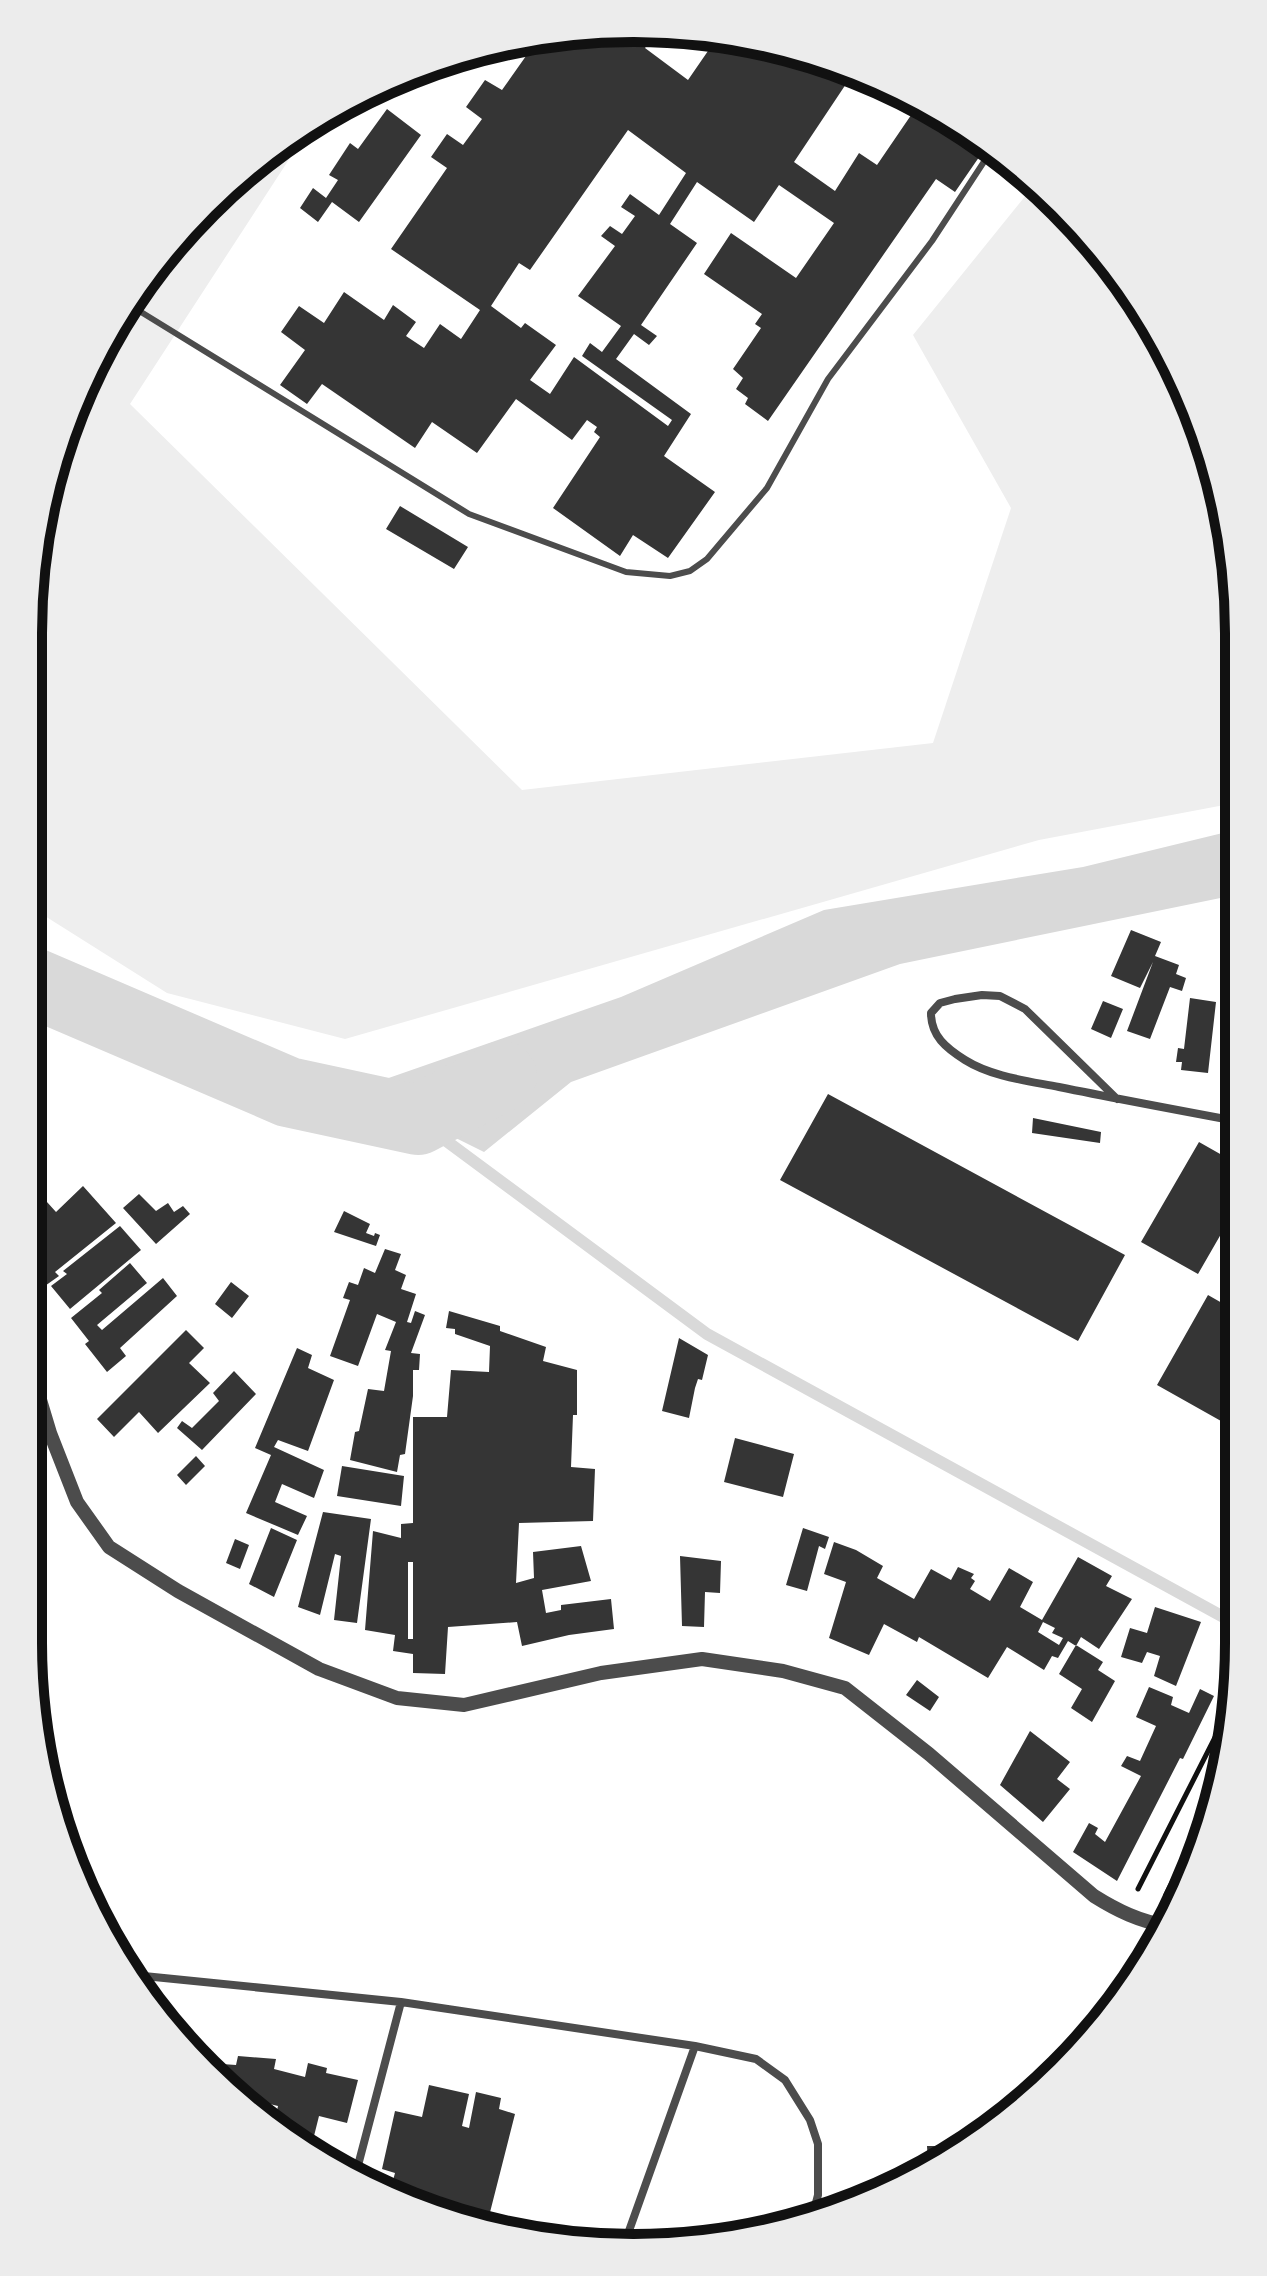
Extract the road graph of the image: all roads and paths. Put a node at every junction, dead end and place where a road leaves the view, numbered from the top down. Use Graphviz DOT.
graph roads {
  1 [pos="986,159"];
  2 [pos="139,310"];
  3 [pos="1117,1099"];
  4 [pos="1225,1119"];
  5 [pos="42,1406"];
  6 [pos="1218,1731"];
  7 [pos="1123,1914"];
  8 [pos="1154,1924"];
  9 [pos="146,1976"];
  10 [pos="401,2002"];
  11 [pos="695,2046"];
  12 [pos="358,2166"];
  13 [pos="815,2206"];
  14 [pos="628,2234"];
  1 -- 2 [label="lane"];
  3 -- 3 [label="street"];
  3 -- 4 [label="street"];
  5 -- 7 [label="street"];
  6 -- 7 [label="path"];
  7 -- 8 [label="street"];
  9 -- 10 [label="street"];
  10 -- 11 [label="street"];
  10 -- 12 [label="street"];
  11 -- 13 [label="street"];
  11 -- 14 [label="street"];
}
